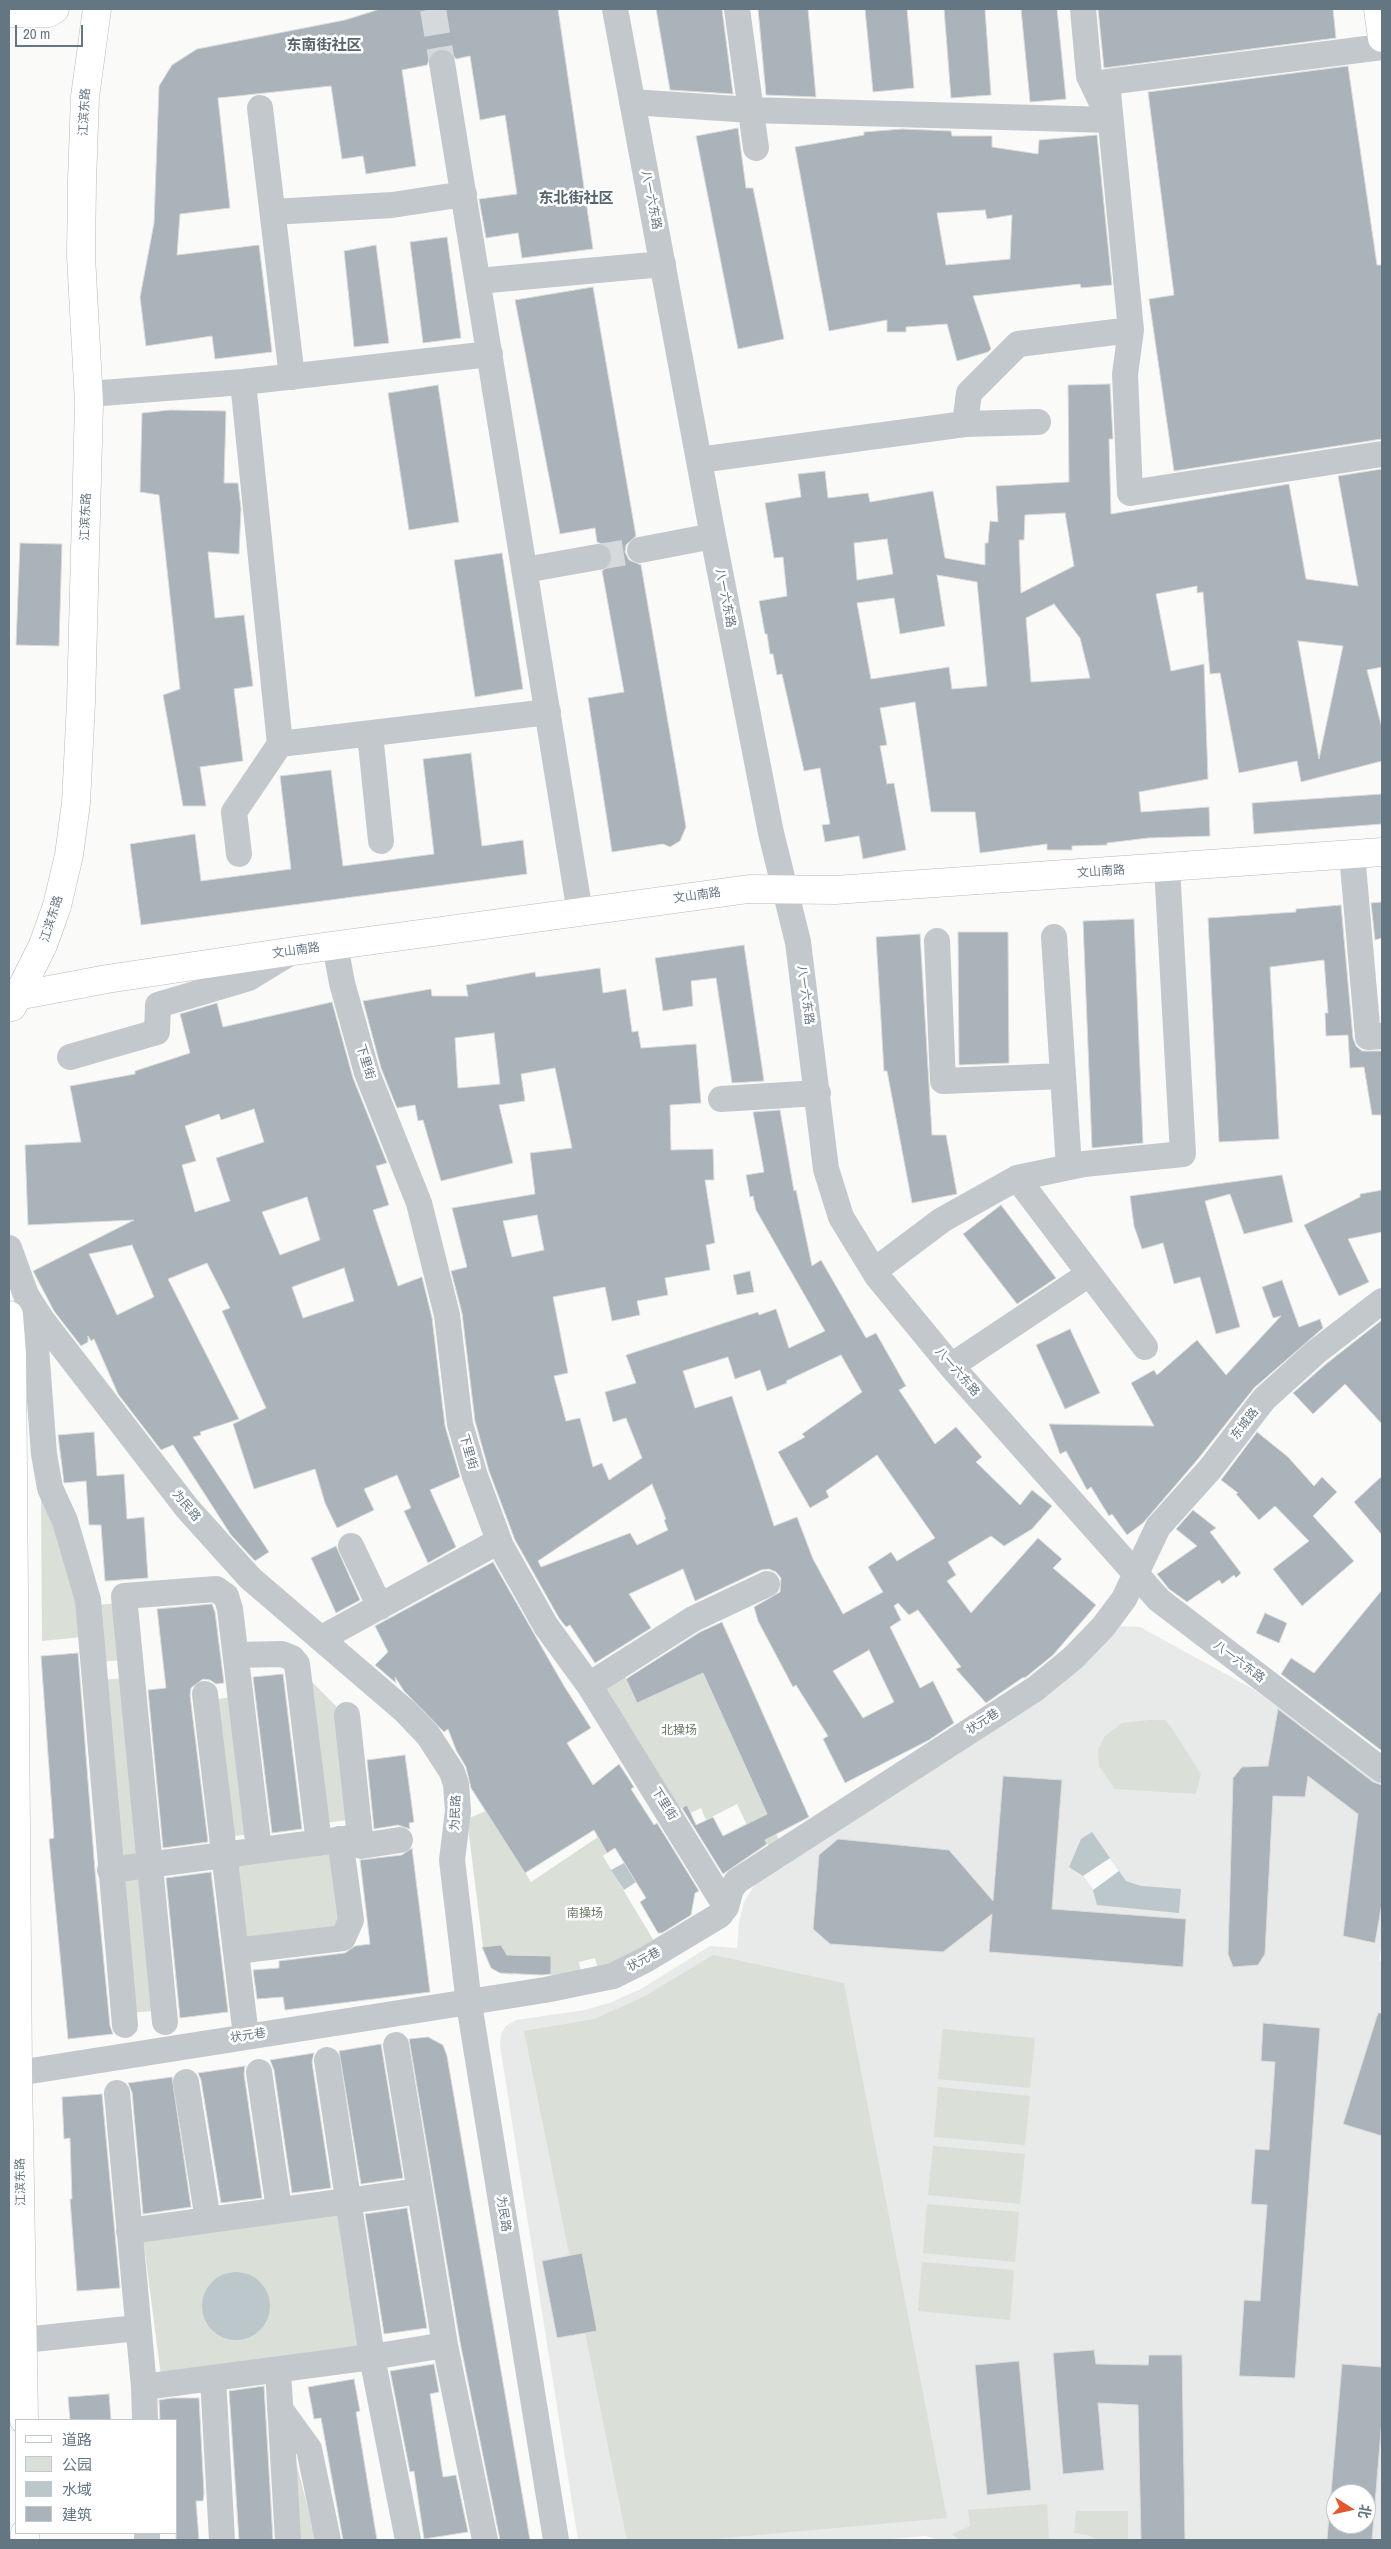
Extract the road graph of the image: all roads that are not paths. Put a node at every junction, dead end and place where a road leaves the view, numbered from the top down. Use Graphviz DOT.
graph roads {
  1 [pos="55,9"];
  2 [pos="97,9"];
  3 [pos="615,9"];
  4 [pos="737,9"];
  5 [pos="1083,9"];
  6 [pos="1378,9"];
  7 [pos="9,14"];
  8 [pos="1382,38"];
  9 [pos="1382,47"];
  10 [pos="442,63"];
  11 [pos="632,102"];
  12 [pos="260,108"];
  13 [pos="751,110"];
  14 [pos="1110,120"];
  15 [pos="756,148"];
  16 [pos="464,194"];
  17 [pos="273,212"];
  18 [pos="663,264"];
  19 [pos="478,281"];
  20 [pos="1131,330"];
  21 [pos="490,354"];
  22 [pos="292,377"];
  23 [pos="243,382"];
  24 [pos="89,394"];
  25 [pos="1038,422"];
  26 [pos="965,424"];
  27 [pos="1382,454"];
  28 [pos="699,460"];
  29 [pos="713,536"];
  30 [pos="640,550"];
  31 [pos="598,557"];
  32 [pos="525,570"];
  33 [pos="548,712"];
  34 [pos="370,734"];
  35 [pos="280,744"];
  36 [pos="381,841"];
  37 [pos="1382,852"];
  38 [pos="239,854"];
  39 [pos="1352,854"];
  40 [pos="1167,867"];
  41 [pos="784,890"];
  42 [pos="580,913"];
  43 [pos="1054,937"];
  44 [pos="937,941"];
  45 [pos="335,945"];
  46 [pos="294,951"];
  47 [pos="13,1005"];
  48 [pos="1382,1036"];
  49 [pos="70,1057"];
  50 [pos="1063,1076"];
  51 [pos="818,1093"];
  52 [pos="721,1099"];
  53 [pos="1069,1167"];
  54 [pos="1017,1178"];
  55 [pos="9,1248"];
  56 [pos="874,1272"];
  57 [pos="1090,1274"];
  58 [pos="1382,1301"];
  59 [pos="21,1311"];
  60 [pos="1145,1347"];
  61 [pos="951,1366"];
  62 [pos="499,1541"];
  63 [pos="351,1546"];
  64 [pos="1135,1572"];
  65 [pos="767,1584"];
  66 [pos="1159,1600"];
  67 [pos="380,1607"];
  68 [pos="1115,1612"];
  69 [pos="322,1638"];
  70 [pos="236,1655"];
  71 [pos="131,1668"];
  72 [pos="95,1671"];
  73 [pos="589,1685"];
  74 [pos="204,1694"];
  75 [pos="346,1715"];
  76 [pos="1382,1770"];
  77 [pos="340,1840"];
  78 [pos="400,1840"];
  79 [pos="259,1850"];
  80 [pos="225,1854"];
  81 [pos="149,1866"];
  82 [pos="110,1870"];
  83 [pos="726,1907"];
  84 [pos="236,1951"];
  85 [pos="468,2004"];
  86 [pos="165,2022"];
  87 [pos="124,2026"];
  88 [pos="246,2036"];
  89 [pos="396,2045"];
  90 [pos="327,2060"];
  91 [pos="259,2072"];
  92 [pos="18,2073"];
  93 [pos="186,2082"];
  94 [pos="117,2093"];
  95 [pos="420,2191"];
  96 [pos="348,2199"];
  97 [pos="279,2210"];
  98 [pos="208,2220"];
  99 [pos="129,2231"];
  100 [pos="137,2328"];
  101 [pos="24,2340"];
  102 [pos="446,2345"];
  103 [pos="372,2357"];
  104 [pos="278,2370"];
  105 [pos="212,2378"];
  106 [pos="144,2387"];
  107 [pos="280,2409"];
  108 [pos="24,2419"];
  109 [pos="145,2419"];
  110 [pos="222,2540"];
  111 [pos="288,2540"];
  112 [pos="328,2540"];
  113 [pos="408,2540"];
  114 [pos="485,2540"];
  115 [pos="556,2540"];
  1 -- 7 [label="main road"];
  2 -- 24 [label="main road, 江滨东路"];
  3 -- 11 [label="street, 八一六东路"];
  4 -- 13 [label="street"];
  5 -- 14 [label="street"];
  6 -- 8 [label="main road"];
  9 -- 14 [label="street"];
  10 -- 16 [label="street"];
  11 -- 13 [label="street"];
  11 -- 18 [label="street, 八一六东路"];
  12 -- 17 [label="street"];
  13 -- 14 [label="street"];
  13 -- 15 [label="street"];
  14 -- 20 [label="street"];
  16 -- 17 [label="street"];
  16 -- 19 [label="street"];
  17 -- 22 [label="street"];
  18 -- 19 [label="street"];
  18 -- 28 [label="street, 八一六东路"];
  19 -- 21 [label="street"];
  20 -- 26 [label="street"];
  20 -- 27 [label="street"];
  21 -- 22 [label="street"];
  21 -- 32 [label="street"];
  22 -- 23 [label="street"];
  23 -- 24 [label="street"];
  23 -- 35 [label="street"];
  24 -- 47 [label="main road, 江滨东路"];
  25 -- 26 [label="street"];
  26 -- 28 [label="street"];
  28 -- 29 [label="street, 八一六东路"];
  29 -- 30 [label="street"];
  29 -- 41 [label="street, 八一六东路"];
  31 -- 32 [label="street"];
  32 -- 33 [label="street"];
  33 -- 34 [label="street"];
  33 -- 42 [label="street"];
  34 -- 35 [label="street"];
  34 -- 36 [label="street"];
  35 -- 38 [label="street"];
  37 -- 39 [label="main road, 文山南路"];
  39 -- 40 [label="main road, 文山南路"];
  39 -- 48 [label="street"];
  40 -- 41 [label="main road, 文山南路"];
  40 -- 53 [label="street"];
  41 -- 42 [label="main road, 文山南路"];
  41 -- 51 [label="street, 八一六东路"];
  42 -- 45 [label="main road, 文山南路"];
  43 -- 50 [label="street"];
  44 -- 50 [label="street"];
  45 -- 46 [label="main road, 文山南路"];
  45 -- 62 [label="street, 下里街"];
  46 -- 47 [label="main road, 文山南路"];
  46 -- 49 [label="street"];
  50 -- 53 [label="street"];
  51 -- 52 [label="street"];
  51 -- 56 [label="street, 八一六东路"];
  53 -- 54 [label="street"];
  54 -- 56 [label="street"];
  54 -- 57 [label="street"];
  55 -- 59 [label="street, 为民路"];
  56 -- 61 [label="street, 八一六东路"];
  57 -- 60 [label="street"];
  57 -- 61 [label="street"];
  58 -- 64 [label="street, 东城路"];
  59 -- 69 [label="street, 为民路"];
  59 -- 72 [label="street"];
  59 -- 92 [label="main road, 江滨东路"];
  61 -- 64 [label="street, 八一六东路"];
  62 -- 67 [label="street"];
  62 -- 73 [label="street, 下里街"];
  63 -- 67 [label="street"];
  64 -- 66 [label="street, 八一六东路"];
  64 -- 68 [label="street, 状元巷"];
  65 -- 73 [label="street"];
  66 -- 68 [label="street"];
  66 -- 76 [label="street, 八一六东路"];
  67 -- 69 [label="street"];
  68 -- 83 [label="street, 状元巷"];
  69 -- 85 [label="street, 为民路"];
  70 -- 71 [label="street"];
  70 -- 77 [label="street"];
  70 -- 79 [label="street"];
  71 -- 72 [label="street"];
  71 -- 81 [label="street"];
  72 -- 82 [label="street"];
  73 -- 83 [label="street, 下里街"];
  74 -- 80 [label="street"];
  75 -- 77 [label="street"];
  77 -- 78 [label="street"];
  77 -- 79 [label="street"];
  77 -- 84 [label="street"];
  79 -- 80 [label="street"];
  80 -- 81 [label="street"];
  80 -- 84 [label="street"];
  81 -- 82 [label="street"];
  81 -- 86 [label="street"];
  82 -- 87 [label="street"];
  83 -- 85 [label="street, 状元巷"];
  84 -- 88 [label="street"];
  85 -- 88 [label="street, 状元巷"];
  85 -- 115 [label="street, 为民路"];
  88 -- 92 [label="street, 状元巷"];
  89 -- 95 [label="street"];
  90 -- 96 [label="street"];
  91 -- 97 [label="street"];
  92 -- 101 [label="main road, 江滨东路"];
  93 -- 98 [label="street"];
  94 -- 99 [label="street"];
  95 -- 96 [label="street"];
  95 -- 102 [label="street"];
  96 -- 97 [label="street"];
  96 -- 103 [label="street"];
  97 -- 98 [label="street"];
  98 -- 99 [label="street"];
  99 -- 100 [label="street"];
  100 -- 101 [label="street"];
  100 -- 106 [label="street"];
  101 -- 108 [label="main road, 江滨东路"];
  102 -- 103 [label="street"];
  102 -- 114 [label="street"];
  103 -- 104 [label="street"];
  103 -- 113 [label="street"];
  104 -- 105 [label="street"];
  104 -- 107 [label="street"];
  105 -- 106 [label="street"];
  105 -- 110 [label="street"];
  106 -- 109 [label="street"];
  107 -- 111 [label="street"];
  107 -- 112 [label="street"];
}
